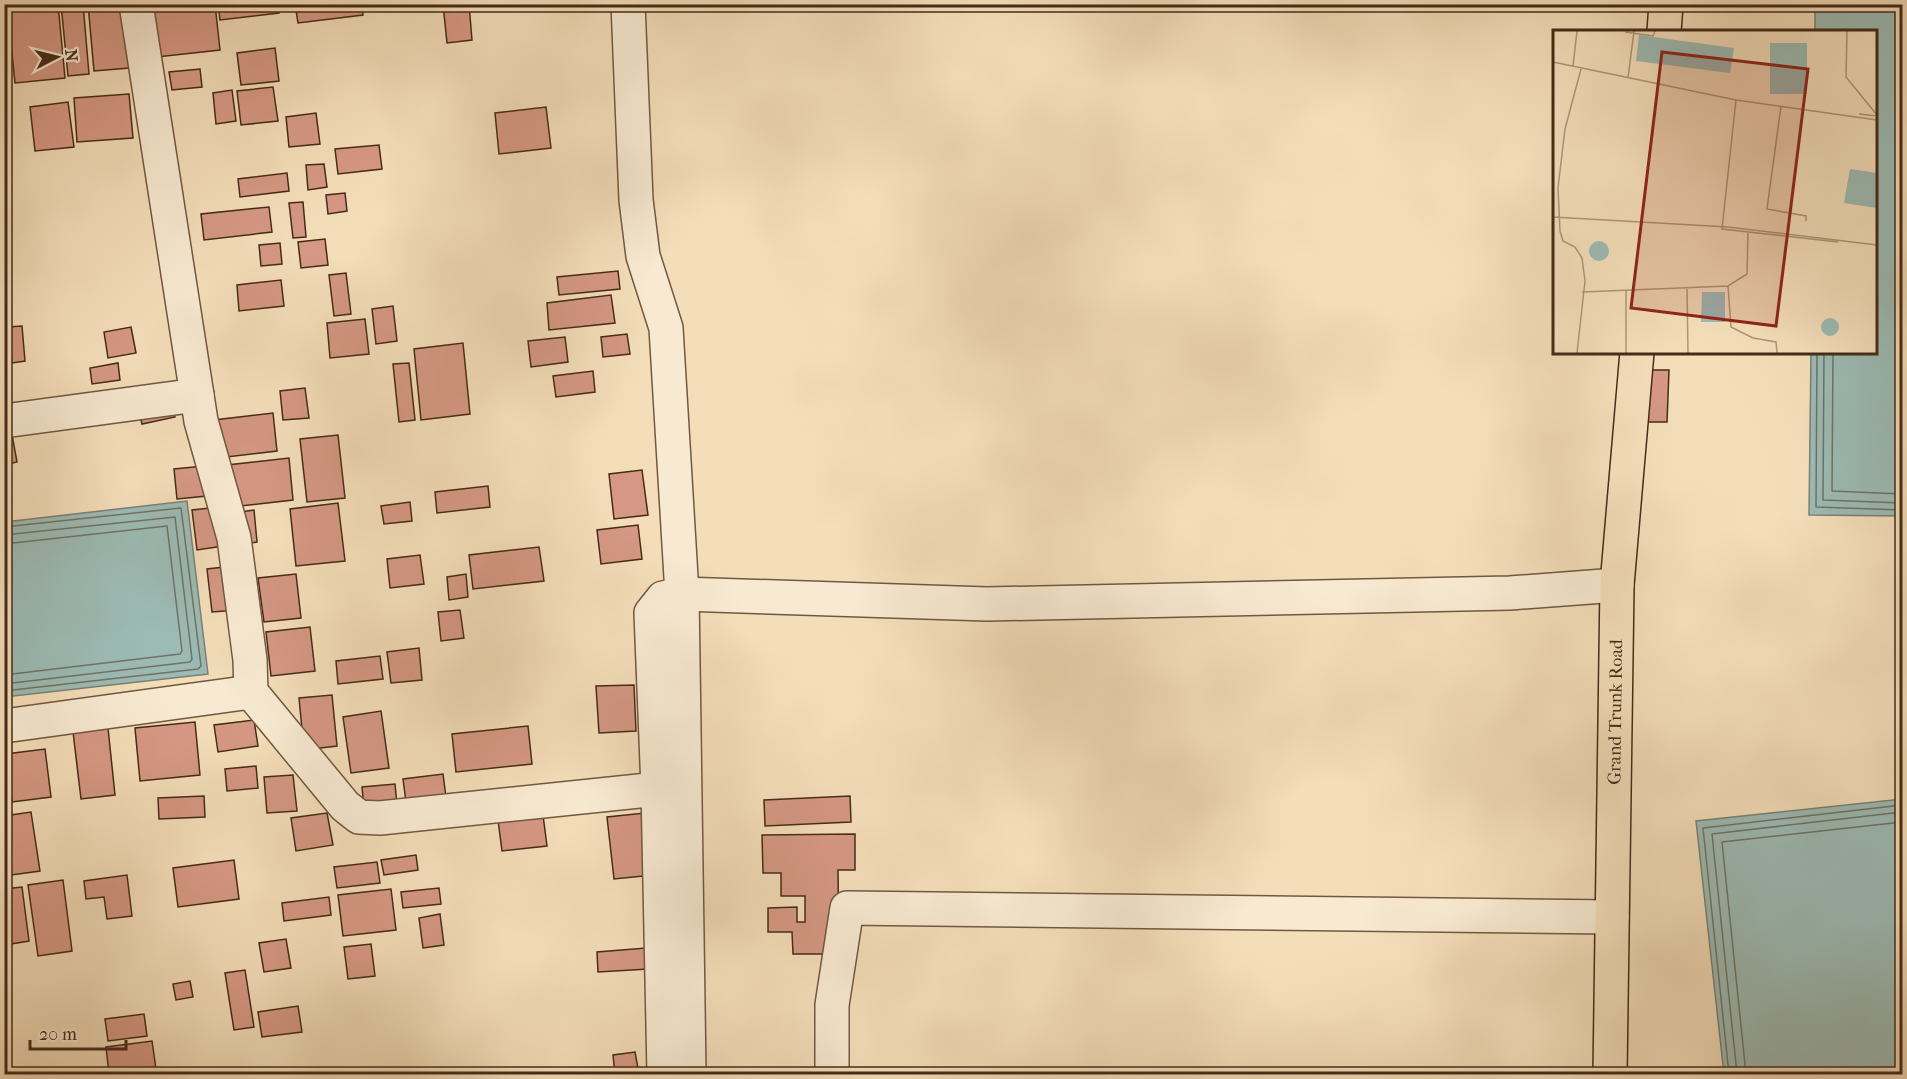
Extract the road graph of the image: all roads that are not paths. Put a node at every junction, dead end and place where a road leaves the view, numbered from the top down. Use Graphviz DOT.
graph roads {
  1 [pos="136,4"];
  2 [pos="628,4"];
  3 [pos="1666,4"];
  4 [pos="1664,30"];
  5 [pos="1637,354"];
  6 [pos="197,395"];
  7 [pos="4,421"];
  8 [pos="1617,585"];
  9 [pos="682,594"];
  10 [pos="251,692"];
  11 [pos="4,726"];
  12 [pos="658,789"];
  13 [pos="1612,918"];
  14 [pos="664,1074"];
  15 [pos="689,1074"];
  16 [pos="832,1074"];
  17 [pos="1610,1074"];
  1 -- 6 [label="street"];
  2 -- 9 [label="street"];
  3 -- 4 [label="highway"];
  5 -- 8 [label="highway, Grand Trunk Road"];
  6 -- 7 [label="street"];
  6 -- 10 [label="street"];
  8 -- 9 [label="street"];
  8 -- 13 [label="highway, Grand Trunk Road"];
  9 -- 12 [label="street"];
  9 -- 15 [label="street"];
  10 -- 11 [label="street"];
  10 -- 12 [label="street"];
  12 -- 14 [label="street"];
  13 -- 16 [label="street"];
  13 -- 17 [label="highway, Grand Trunk Road"];
}
